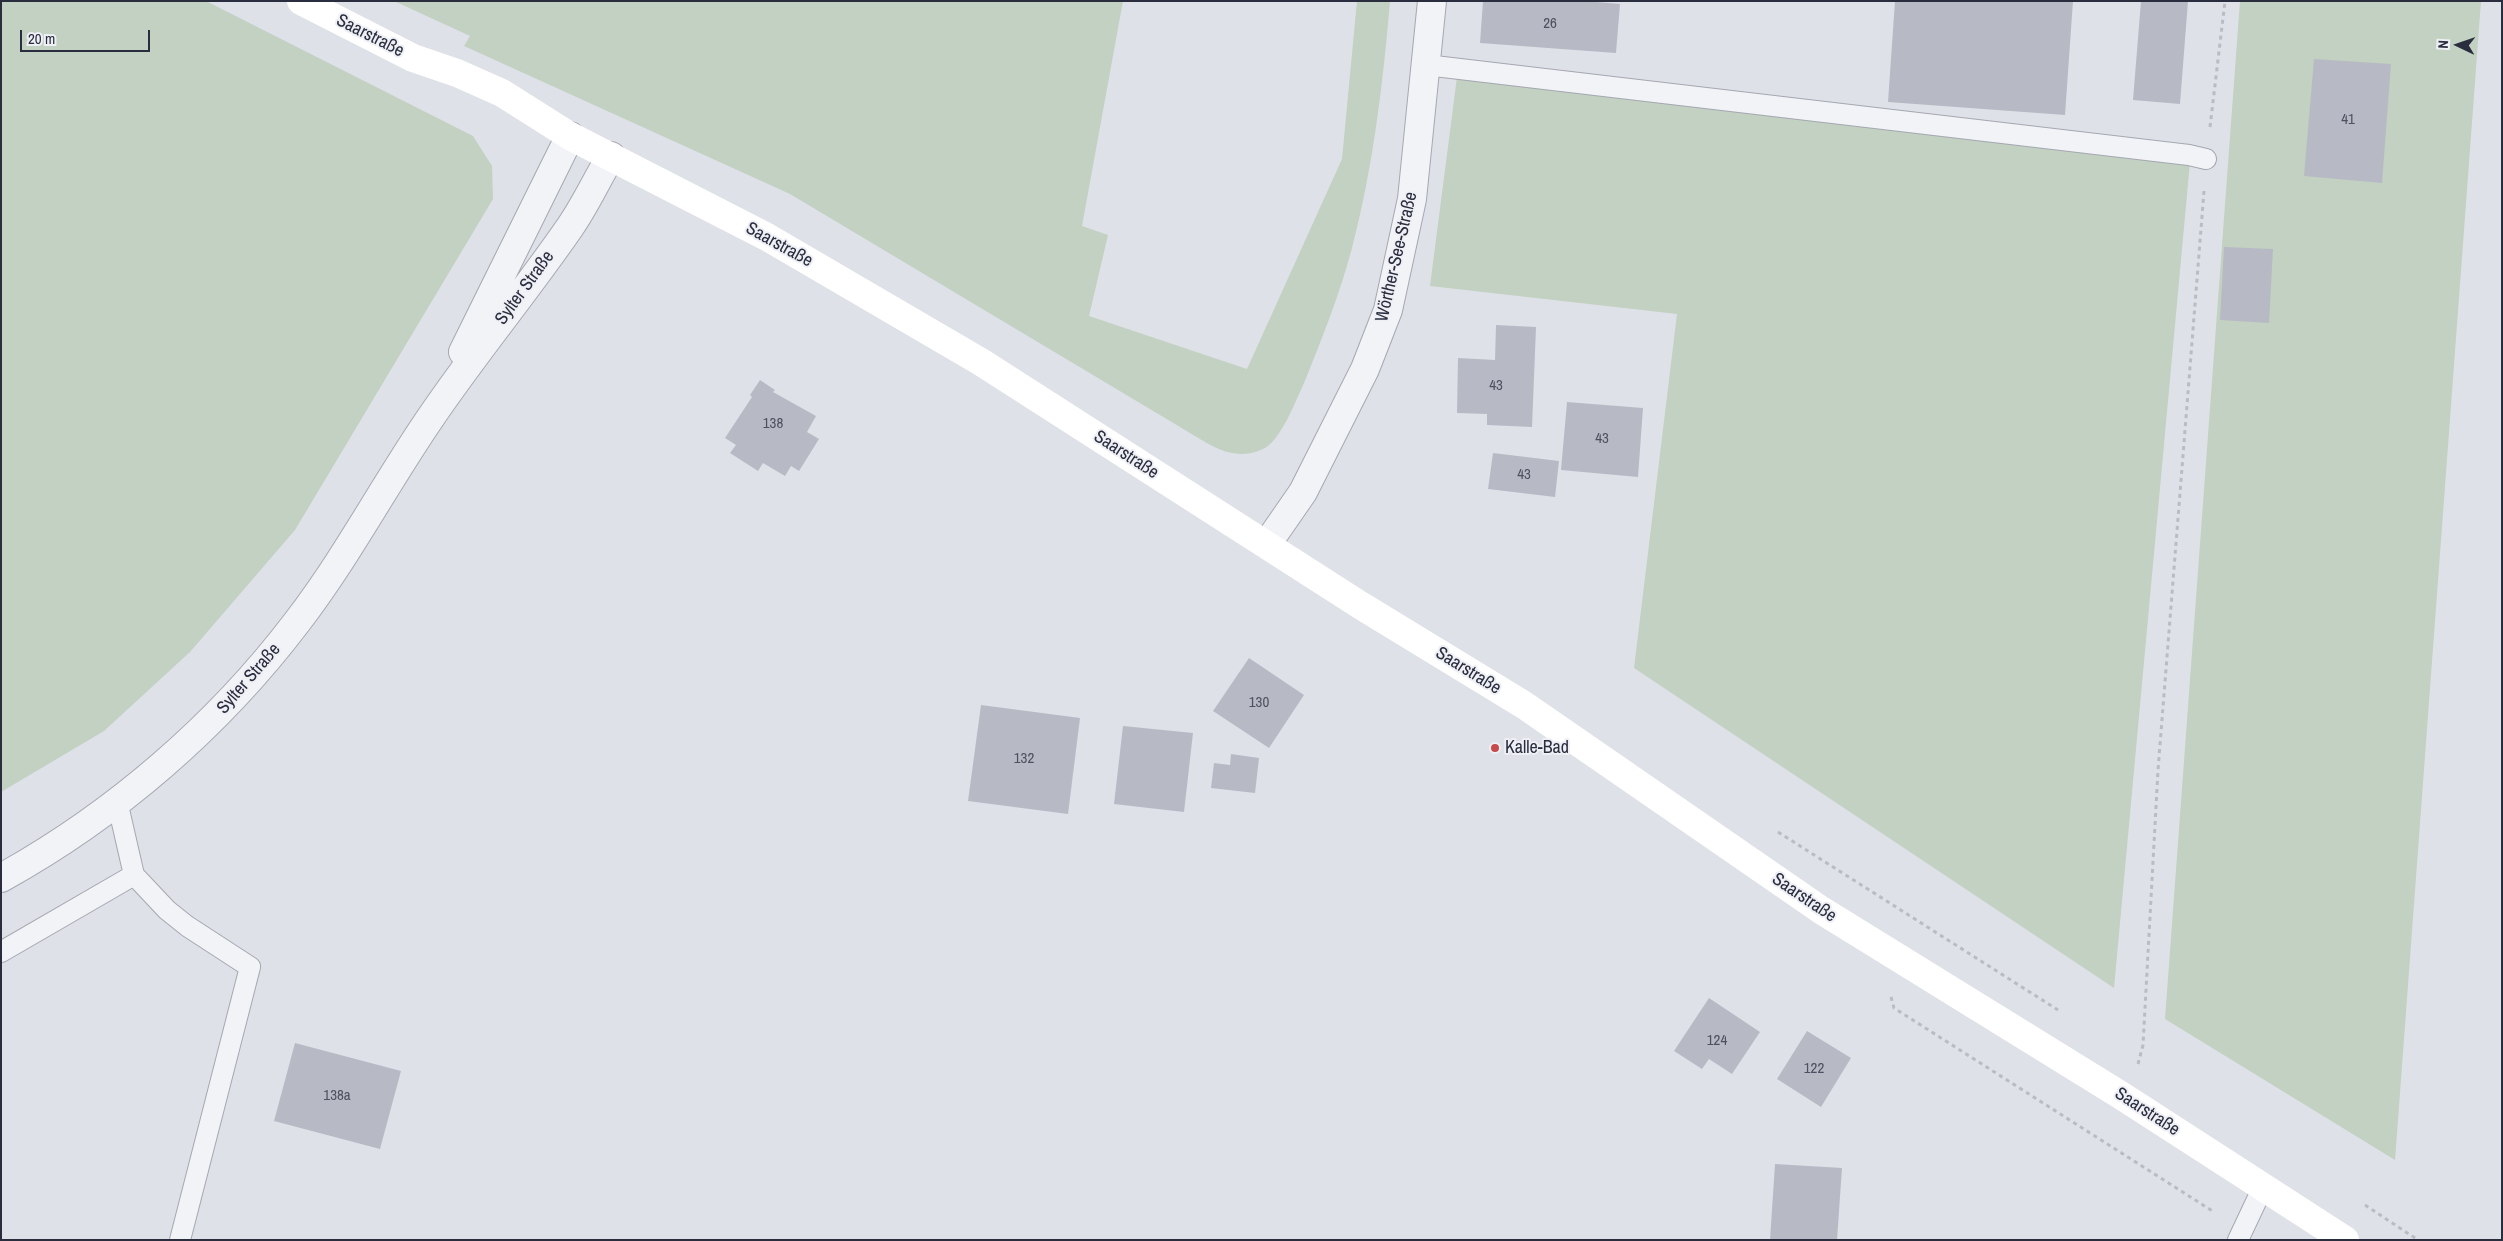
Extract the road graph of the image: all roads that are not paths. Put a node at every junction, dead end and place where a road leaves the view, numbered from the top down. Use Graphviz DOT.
graph roads {
  1 [pos="301,1"];
  2 [pos="1432,1"];
  3 [pos="1426,65"];
  4 [pos="570,136"];
  5 [pos="611,156"];
  6 [pos="2206,159"];
  7 [pos="431,416"];
  8 [pos="1267,544"];
  9 [pos="117,801"];
  10 [pos="134,875"];
  11 [pos="1,878"];
  12 [pos="1,952"];
  13 [pos="2263,1187"];
  14 [pos="2240,1235"];
  15 [pos="180,1240"];
  16 [pos="2345,1240"];
  1 -- 4 [label="main road, Saarstraße"];
  2 -- 3 [label="street, Wörther-See-Straße"];
  3 -- 6 [label="lane"];
  3 -- 8 [label="street, Wörther-See-Straße"];
  4 -- 5 [label="main road, Saarstraße"];
  4 -- 7 [label="street, Sylter Straße"];
  5 -- 7 [label="street, Sylter Straße"];
  5 -- 8 [label="main road, Saarstraße"];
  7 -- 9 [label="street, Sylter Straße"];
  8 -- 13 [label="main road, Saarstraße"];
  9 -- 10 [label="lane"];
  9 -- 11 [label="street, Sylter Straße"];
  10 -- 12 [label="lane"];
  10 -- 15 [label="lane"];
  13 -- 14 [label="lane"];
  13 -- 16 [label="main road, Saarstraße"];
}
